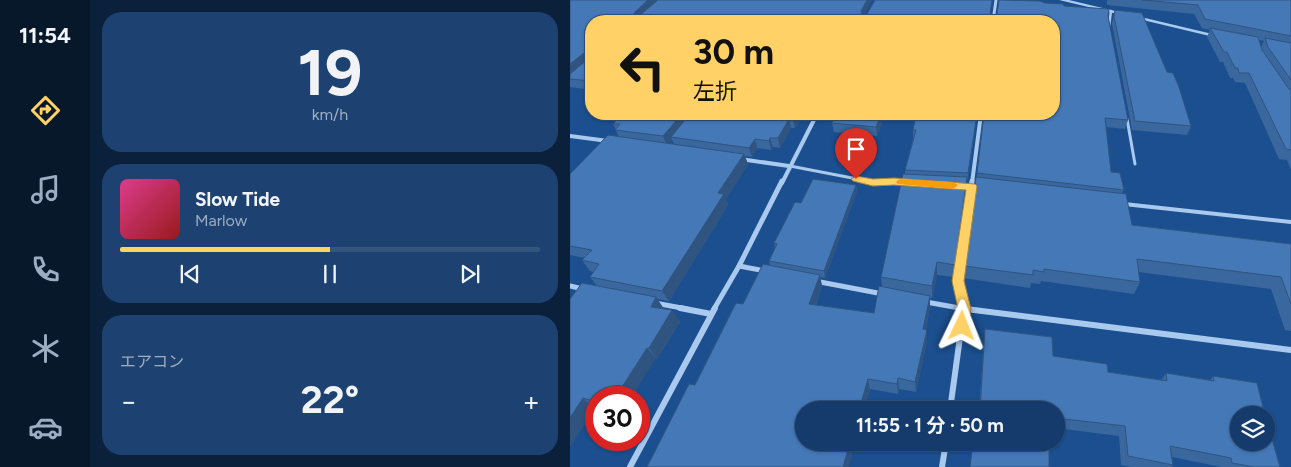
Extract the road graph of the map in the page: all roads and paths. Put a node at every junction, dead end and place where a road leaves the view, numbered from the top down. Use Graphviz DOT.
graph roads {
  1 [pos="996,0"];
  2 [pos="1062,0"];
  3 [pos="1071,1"];
  4 [pos="1110,11"];
  5 [pos="994,15"];
  6 [pos="1110,34"];
  7 [pos="1222,37"];
  8 [pos="1126,118"];
  9 [pos="814,120"];
  10 [pos="980,120"];
  11 [pos="570,136"];
  12 [pos="610,141"];
  13 [pos="734,158"];
  14 [pos="1135,164"];
  15 [pos="790,166"];
  16 [pos="913,183"];
  17 [pos="962,186"];
  18 [pos="972,186"];
  19 [pos="981,188"];
  20 [pos="1118,203"];
  21 [pos="1291,222"];
  22 [pos="739,266"];
  23 [pos="768,272"];
  24 [pos="807,279"];
  25 [pos="570,286"];
  26 [pos="589,290"];
  27 [pos="886,294"];
  28 [pos="915,300"];
  29 [pos="645,301"];
  30 [pos="964,309"];
  31 [pos="711,314"];
  32 [pos="1291,350"];
  33 [pos="951,401"];
  34 [pos="945,451"];
  35 [pos="630,467"];
  36 [pos="942,467"];
  1 -- 5 [label="street"];
  2 -- 3 [label="street"];
  3 -- 4 [label="street"];
  4 -- 6 [label="lane"];
  4 -- 7 [label="street"];
  8 -- 14 [label="lane"];
  9 -- 15 [label="street"];
  10 -- 18 [label="street"];
  11 -- 12 [label="street"];
  13 -- 15 [label="street"];
  15 -- 16 [label="lane"];
  15 -- 22 [label="street"];
  17 -- 18 [label="lane"];
  18 -- 19 [label="lane"];
  18 -- 30 [label="street"];
  20 -- 21 [label="lane"];
  22 -- 23 [label="street"];
  22 -- 31 [label="street"];
  24 -- 27 [label="street"];
  25 -- 26 [label="street"];
  28 -- 30 [label="street"];
  29 -- 31 [label="street"];
  30 -- 32 [label="street"];
  30 -- 33 [label="street"];
  31 -- 35 [label="street"];
  34 -- 36 [label="street"];
}
